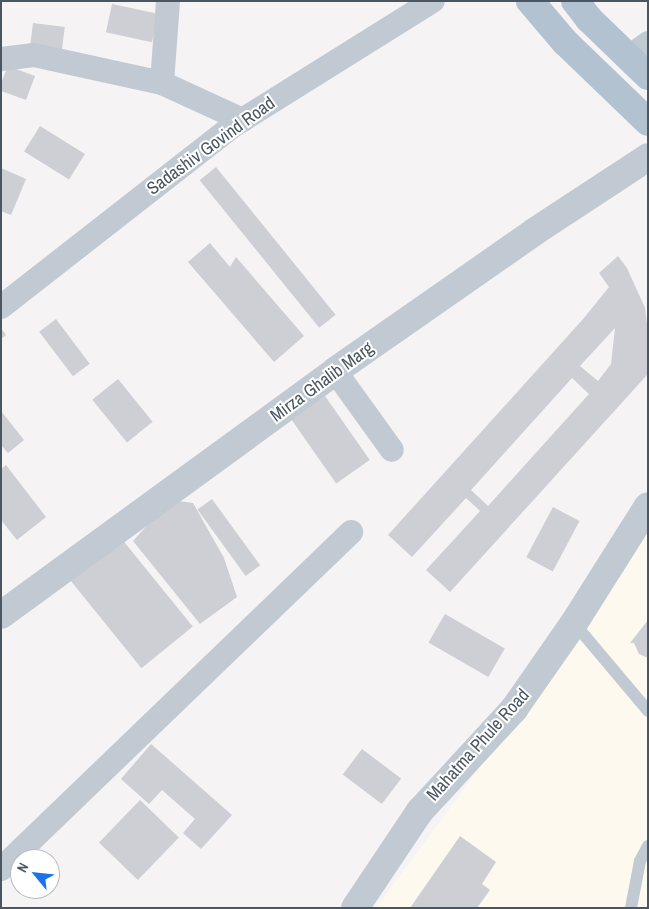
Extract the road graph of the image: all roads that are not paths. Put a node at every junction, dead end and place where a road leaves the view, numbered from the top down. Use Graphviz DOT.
graph roads {
  1 [pos="168,1"];
  2 [pos="433,1"];
  3 [pos="530,1"];
  4 [pos="574,1"];
  5 [pos="1,59"];
  6 [pos="641,59"];
  7 [pos="162,83"];
  8 [pos="243,120"];
  9 [pos="648,122"];
  10 [pos="648,157"];
  11 [pos="1,307"];
  12 [pos="335,371"];
  13 [pos="392,450"];
  14 [pos="648,506"];
  15 [pos="351,532"];
  16 [pos="1,615"];
  17 [pos="574,624"];
  18 [pos="648,711"];
  19 [pos="648,846"];
  20 [pos="1,868"];
  21 [pos="355,908"];
  22 [pos="631,908"];
  1 -- 7 [label="street"];
  2 -- 8 [label="street, Sadashiv Govind Road"];
  3 -- 9 [label="main road"];
  4 -- 6 [label="main road"];
  5 -- 7 [label="street"];
  7 -- 8 [label="street"];
  8 -- 11 [label="street, Sadashiv Govind Road"];
  10 -- 12 [label="street, Mirza Ghalib Marg"];
  12 -- 13 [label="street"];
  12 -- 16 [label="street, Mirza Ghalib Marg"];
  14 -- 17 [label="street, Mahatma Phule Road"];
  15 -- 20 [label="street"];
  17 -- 18 [label="lane"];
  17 -- 21 [label="street, Mahatma Phule Road"];
  19 -- 22 [label="lane"];
}
